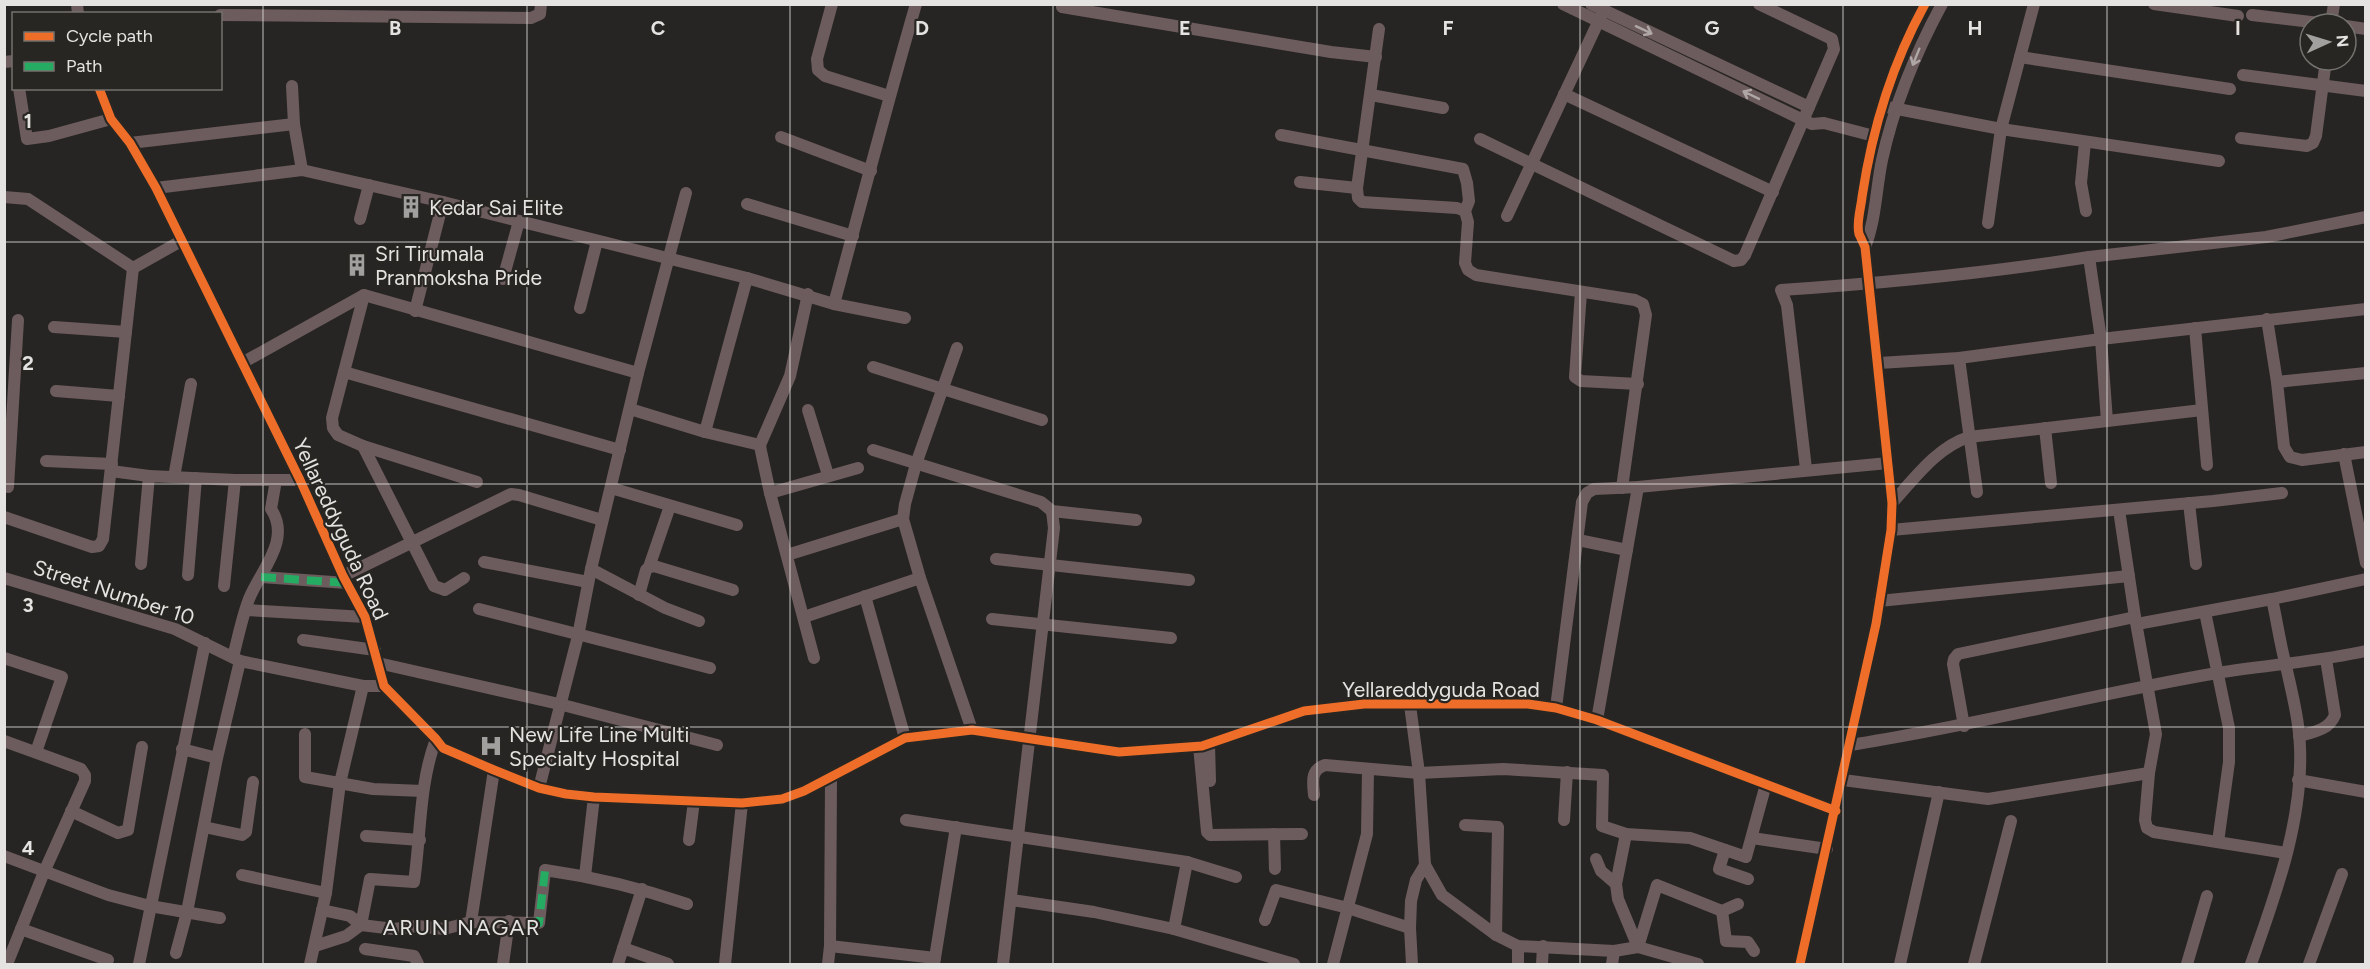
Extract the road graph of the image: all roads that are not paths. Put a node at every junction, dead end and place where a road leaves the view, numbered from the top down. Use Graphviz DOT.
graph roads {
  1 [pos="541,4"];
  2 [pos="832,4"];
  3 [pos="916,4"];
  4 [pos="1063,4"];
  5 [pos="1563,4"];
  6 [pos="1592,4"];
  7 [pos="1759,4"];
  8 [pos="1925,4"];
  9 [pos="1942,4"];
  10 [pos="2034,4"];
  11 [pos="2154,4"];
  12 [pos="1603,12"];
  13 [pos="222,15"];
  14 [pos="2252,15"];
  15 [pos="2238,16"];
  16 [pos="2298,20"];
  17 [pos="1379,29"];
  18 [pos="1376,57"];
  19 [pos="2020,57"];
  20 [pos="2325,72"];
  21 [pos="2243,75"];
  22 [pos="292,86"];
  23 [pos="2323,86"];
  24 [pos="2229,88"];
  25 [pos="19,90"];
  26 [pos="100,90"];
  27 [pos="2366,91"];
  28 [pos="1564,94"];
  29 [pos="1371,95"];
  30 [pos="889,96"];
  31 [pos="1882,106"];
  32 [pos="1443,108"];
  33 [pos="1809,108"];
  34 [pos="1896,109"];
  35 [pos="111,119"];
  36 [pos="1803,120"];
  37 [pos="1824,123"];
  38 [pos="294,124"];
  39 [pos="2001,129"];
  40 [pos="1281,135"];
  41 [pos="1874,136"];
  42 [pos="781,137"];
  43 [pos="2241,138"];
  44 [pos="1480,139"];
  45 [pos="2085,142"];
  46 [pos="130,143"];
  47 [pos="1363,152"];
  48 [pos="2219,160"];
  49 [pos="1531,164"];
  50 [pos="302,170"];
  51 [pos="871,171"];
  52 [pos="1300,182"];
  53 [pos="369,185"];
  54 [pos="156,188"];
  55 [pos="1357,188"];
  56 [pos="1773,192"];
  57 [pos="686,193"];
  58 [pos="4,197"];
  59 [pos="442,202"];
  60 [pos="747,204"];
  61 [pos="2086,211"];
  62 [pos="1465,212"];
  63 [pos="1507,216"];
  64 [pos="2366,217"];
  65 [pos="360,219"];
  66 [pos="519,221"];
  67 [pos="1988,223"];
  68 [pos="853,236"];
  69 [pos="181,241"];
  70 [pos="597,241"];
  71 [pos="1865,247"];
  72 [pos="2089,256"];
  73 [pos="668,259"];
  74 [pos="133,268"];
  75 [pos="747,278"];
  76 [pos="503,279"];
  77 [pos="1869,284"];
  78 [pos="1581,292"];
  79 [pos="808,294"];
  80 [pos="364,295"];
  81 [pos="834,304"];
  82 [pos="580,308"];
  83 [pos="2366,309"];
  84 [pos="415,311"];
  85 [pos="905,318"];
  86 [pos="2267,319"];
  87 [pos="18,320"];
  88 [pos="54,327"];
  89 [pos="2195,328"];
  90 [pos="126,332"];
  91 [pos="2101,339"];
  92 [pos="4,347"];
  93 [pos="18,347"];
  94 [pos="957,348"];
  95 [pos="1959,358"];
  96 [pos="242,363"];
  97 [pos="1879,363"];
  98 [pos="873,368"];
  99 [pos="344,372"];
  100 [pos="638,373"];
  101 [pos="2366,373"];
  102 [pos="2277,382"];
  103 [pos="191,384"];
  104 [pos="1638,384"];
  105 [pos="942,390"];
  106 [pos="57,391"];
  107 [pos="119,396"];
  108 [pos="630,409"];
  109 [pos="808,410"];
  110 [pos="2202,410"];
  111 [pos="1042,420"];
  112 [pos="2107,421"];
  113 [pos="2045,428"];
  114 [pos="705,432"];
  115 [pos="1969,437"];
  116 [pos="363,446"];
  117 [pos="8,450"];
  118 [pos="620,450"];
  119 [pos="873,450"];
  120 [pos="761,452"];
  121 [pos="2366,452"];
  122 [pos="2344,454"];
  123 [pos="46,461"];
  124 [pos="1888,463"];
  125 [pos="916,464"];
  126 [pos="2207,465"];
  127 [pos="111,467"];
  128 [pos="858,468"];
  129 [pos="1806,469"];
  130 [pos="828,475"];
  131 [pos="149,476"];
  132 [pos="174,477"];
  133 [pos="196,478"];
  134 [pos="235,480"];
  135 [pos="276,480"];
  136 [pos="300,480"];
  137 [pos="477,482"];
  138 [pos="2051,483"];
  139 [pos="8,487"];
  140 [pos="1638,487"];
  141 [pos="612,488"];
  142 [pos="1622,488"];
  143 [pos="1977,492"];
  144 [pos="2282,492"];
  145 [pos="770,493"];
  146 [pos="1892,503"];
  147 [pos="2189,503"];
  148 [pos="670,506"];
  149 [pos="2119,510"];
  150 [pos="1052,511"];
  151 [pos="4,517"];
  152 [pos="903,519"];
  153 [pos="602,520"];
  154 [pos="1136,520"];
  155 [pos="737,525"];
  156 [pos="1891,530"];
  157 [pos="1578,540"];
  158 [pos="411,543"];
  159 [pos="1627,550"];
  160 [pos="787,555"];
  161 [pos="996,559"];
  162 [pos="484,562"];
  163 [pos="2366,563"];
  164 [pos="141,564"];
  165 [pos="2196,564"];
  166 [pos="1049,565"];
  167 [pos="649,567"];
  168 [pos="591,569"];
  169 [pos="188,575"];
  170 [pos="2129,576"];
  171 [pos="261,577"];
  172 [pos="4,578"];
  173 [pos="464,578"];
  174 [pos="920,578"];
  175 [pos="1189,579"];
  176 [pos="2366,579"];
  177 [pos="345,580"];
  178 [pos="588,582"];
  179 [pos="224,586"];
  180 [pos="733,590"];
  181 [pos="639,595"];
  182 [pos="865,596"];
  183 [pos="2272,599"];
  184 [pos="1879,601"];
  185 [pos="479,609"];
  186 [pos="246,610"];
  187 [pos="2205,612"];
  188 [pos="365,617"];
  189 [pos="804,617"];
  190 [pos="992,619"];
  191 [pos="2136,620"];
  192 [pos="699,621"];
  193 [pos="1042,626"];
  194 [pos="578,636"];
  195 [pos="1171,638"];
  196 [pos="303,640"];
  197 [pos="204,644"];
  198 [pos="375,650"];
  199 [pos="2366,651"];
  200 [pos="4,658"];
  201 [pos="814,658"];
  202 [pos="236,659"];
  203 [pos="2326,659"];
  204 [pos="378,663"];
  205 [pos="2285,665"];
  206 [pos="710,668"];
  207 [pos="2218,673"];
  208 [pos="363,686"];
  209 [pos="384,686"];
  210 [pos="2148,687"];
  211 [pos="559,704"];
  212 [pos="1410,705"];
  213 [pos="1556,708"];
  214 [pos="1597,720"];
  215 [pos="1964,726"];
  216 [pos="972,730"];
  217 [pos="305,734"];
  218 [pos="2299,736"];
  219 [pos="905,738"];
  220 [pos="436,739"];
  221 [pos="1028,740"];
  222 [pos="717,745"];
  223 [pos="1204,745"];
  224 [pos="1850,745"];
  225 [pos="6,746"];
  226 [pos="142,747"];
  227 [pos="182,749"];
  228 [pos="36,752"];
  229 [pos="218,758"];
  230 [pos="494,770"];
  231 [pos="1368,770"];
  232 [pos="1567,772"];
  233 [pos="1419,773"];
  234 [pos="2149,773"];
  235 [pos="1843,780"];
  236 [pos="2298,780"];
  237 [pos="826,781"];
  238 [pos="254,782"];
  239 [pos="340,783"];
  240 [pos="1767,784"];
  241 [pos="539,788"];
  242 [pos="423,791"];
  243 [pos="1939,792"];
  244 [pos="2366,792"];
  245 [pos="1314,795"];
  246 [pos="594,797"];
  247 [pos="694,801"];
  248 [pos="742,803"];
  249 [pos="71,811"];
  250 [pos="1836,811"];
  251 [pos="906,820"];
  252 [pos="1564,820"];
  253 [pos="2011,821"];
  254 [pos="1465,825"];
  255 [pos="204,827"];
  256 [pos="956,827"];
  257 [pos="1274,834"];
  258 [pos="1302,834"];
  259 [pos="1626,834"];
  260 [pos="366,836"];
  261 [pos="1018,836"];
  262 [pos="1752,838"];
  263 [pos="420,840"];
  264 [pos="689,840"];
  265 [pos="2218,842"];
  266 [pos="1827,849"];
  267 [pos="1725,850"];
  268 [pos="2286,853"];
  269 [pos="4,856"];
  270 [pos="1596,860"];
  271 [pos="1186,862"];
  272 [pos="1425,865"];
  273 [pos="1275,869"];
  274 [pos="44,872"];
  275 [pos="2342,874"];
  276 [pos="242,875"];
  277 [pos="585,876"];
  278 [pos="1236,877"];
  279 [pos="1748,879"];
  280 [pos="1616,884"];
  281 [pos="642,889"];
  282 [pos="326,893"];
  283 [pos="2207,896"];
  284 [pos="1012,900"];
  285 [pos="687,904"];
  286 [pos="1738,904"];
  287 [pos="150,906"];
  288 [pos="1348,908"];
  289 [pos="322,910"];
  290 [pos="1722,911"];
  291 [pos="187,912"];
  292 [pos="220,918"];
  293 [pos="1265,920"];
  294 [pos="509,921"];
  295 [pos="471,922"];
  296 [pos="361,925"];
  297 [pos="1410,928"];
  298 [pos="21,929"];
  299 [pos="1174,929"];
  300 [pos="1496,935"];
  301 [pos="315,946"];
  302 [pos="830,946"];
  303 [pos="1518,946"];
  304 [pos="1543,946"];
  305 [pos="1638,947"];
  306 [pos="623,948"];
  307 [pos="365,949"];
  308 [pos="1614,951"];
  309 [pos="1754,951"];
  310 [pos="176,953"];
  311 [pos="108,960"];
  312 [pos="935,961"];
  313 [pos="7,964"];
  314 [pos="139,964"];
  315 [pos="310,964"];
  316 [pos="418,964"];
  317 [pos="503,964"];
  318 [pos="618,964"];
  319 [pos="668,964"];
  320 [pos="724,964"];
  321 [pos="828,964"];
  322 [pos="1004,964"];
  323 [pos="1294,964"];
  324 [pos="1333,964"];
  325 [pos="1412,964"];
  326 [pos="1518,964"];
  327 [pos="1542,964"];
  328 [pos="1612,964"];
  329 [pos="1698,964"];
  330 [pos="1800,964"];
  331 [pos="1900,964"];
  332 [pos="1974,964"];
  333 [pos="2187,964"];
  334 [pos="2251,964"];
  335 [pos="2309,964"];
  1 -- 13 [label="street"];
  2 -- 30 [label="street"];
  3 -- 30 [label="street"];
  4 -- 18 [label="street"];
  5 -- 12 [label="street"];
  6 -- 12 [label="street"];
  7 -- 33 [label="street"];
  8 -- 31 [label="street"];
  9 -- 34 [label="street, one-way"];
  10 -- 19 [label="street"];
  11 -- 15 [label="street"];
  12 -- 28 [label="street"];
  12 -- 33 [label="street, one-way"];
  36 -- 12 [label="street, one-way"];
  14 -- 16 [label="street"];
  17 -- 18 [label="street"];
  18 -- 29 [label="street"];
  19 -- 24 [label="street"];
  19 -- 39 [label="street"];
  20 -- 23 [label="street"];
  21 -- 23 [label="street"];
  22 -- 38 [label="street"];
  23 -- 27 [label="street"];
  23 -- 43 [label="street"];
  25 -- 35 [label="street"];
  26 -- 35 [label="street, Yellareddyguda Road"];
  28 -- 49 [label="street"];
  28 -- 56 [label="street"];
  29 -- 32 [label="street"];
  29 -- 47 [label="street"];
  30 -- 51 [label="street"];
  31 -- 34 [label="street"];
  31 -- 41 [label="street"];
  33 -- 36 [label="street"];
  33 -- 37 [label="street"];
  34 -- 39 [label="street"];
  34 -- 71 [label="street"];
  35 -- 46 [label="street, Yellareddyguda Road"];
  36 -- 37 [label="street"];
  36 -- 56 [label="street"];
  37 -- 41 [label="street"];
  38 -- 46 [label="street"];
  38 -- 50 [label="street"];
  39 -- 45 [label="street"];
  39 -- 67 [label="street"];
  40 -- 47 [label="street"];
  41 -- 71 [label="street"];
  42 -- 51 [label="street"];
  44 -- 49 [label="street"];
  45 -- 48 [label="street"];
  45 -- 61 [label="street"];
  46 -- 54 [label="street, Yellareddyguda Road"];
  47 -- 55 [label="street"];
  47 -- 62 [label="street"];
  49 -- 56 [label="street"];
  49 -- 63 [label="street"];
  50 -- 53 [label="street"];
  50 -- 54 [label="street"];
  51 -- 68 [label="street"];
  52 -- 55 [label="street"];
  53 -- 59 [label="street"];
  53 -- 65 [label="street"];
  54 -- 69 [label="street, Yellareddyguda Road"];
  55 -- 62 [label="street"];
  57 -- 73 [label="street"];
  58 -- 74 [label="street"];
  59 -- 66 [label="street"];
  59 -- 84 [label="street"];
  60 -- 68 [label="street"];
  62 -- 78 [label="street"];
  64 -- 72 [label="street"];
  66 -- 70 [label="street"];
  66 -- 76 [label="street"];
  68 -- 81 [label="street"];
  69 -- 74 [label="street"];
  69 -- 96 [label="street, Yellareddyguda Road"];
  70 -- 73 [label="street"];
  70 -- 82 [label="street"];
  71 -- 77 [label="street"];
  72 -- 77 [label="street"];
  72 -- 91 [label="street"];
  73 -- 75 [label="street"];
  73 -- 100 [label="street"];
  74 -- 90 [label="street"];
  75 -- 79 [label="street"];
  75 -- 114 [label="street"];
  77 -- 97 [label="street"];
  77 -- 129 [label="street"];
  78 -- 104 [label="street"];
  78 -- 104 [label="street"];
  79 -- 81 [label="street"];
  79 -- 120 [label="street"];
  80 -- 84 [label="street"];
  80 -- 96 [label="street"];
  80 -- 99 [label="street"];
  81 -- 85 [label="street"];
  83 -- 86 [label="street"];
  84 -- 100 [label="street"];
  86 -- 89 [label="street"];
  86 -- 102 [label="street"];
  87 -- 93 [label="street"];
  88 -- 90 [label="street"];
  89 -- 91 [label="street"];
  89 -- 110 [label="street"];
  90 -- 107 [label="street"];
  91 -- 95 [label="street"];
  91 -- 112 [label="street"];
  92 -- 93 [label="street"];
  93 -- 117 [label="street"];
  94 -- 105 [label="street"];
  95 -- 97 [label="street"];
  95 -- 115 [label="street"];
  96 -- 136 [label="street, Yellareddyguda Road"];
  97 -- 124 [label="street"];
  98 -- 105 [label="street"];
  99 -- 116 [label="street"];
  99 -- 118 [label="street"];
  100 -- 108 [label="street"];
  101 -- 102 [label="street"];
  102 -- 122 [label="street"];
  103 -- 132 [label="street"];
  104 -- 142 [label="street"];
  105 -- 111 [label="street"];
  105 -- 125 [label="street"];
  106 -- 107 [label="street"];
  107 -- 127 [label="street"];
  108 -- 114 [label="street"];
  108 -- 118 [label="street"];
  109 -- 130 [label="street"];
  110 -- 112 [label="street"];
  110 -- 126 [label="street"];
  112 -- 113 [label="street"];
  113 -- 115 [label="street"];
  113 -- 138 [label="street"];
  114 -- 120 [label="street"];
  115 -- 143 [label="street"];
  115 -- 146 [label="street"];
  116 -- 137 [label="street"];
  116 -- 158 [label="street"];
  117 -- 139 [label="street"];
  118 -- 141 [label="street"];
  119 -- 125 [label="street"];
  120 -- 145 [label="street"];
  121 -- 122 [label="street"];
  122 -- 163 [label="street"];
  123 -- 127 [label="street"];
  124 -- 129 [label="street"];
  124 -- 146 [label="street"];
  125 -- 150 [label="street"];
  125 -- 152 [label="street"];
  127 -- 131 [label="street"];
  127 -- 151 [label="street"];
  128 -- 130 [label="street"];
  129 -- 140 [label="street"];
  130 -- 145 [label="street"];
  131 -- 132 [label="street"];
  131 -- 164 [label="street"];
  132 -- 133 [label="street"];
  133 -- 134 [label="street"];
  133 -- 169 [label="street"];
  134 -- 135 [label="street"];
  134 -- 179 [label="street"];
  135 -- 136 [label="street"];
  135 -- 171 [label="street"];
  136 -- 177 [label="street, Yellareddyguda Road"];
  140 -- 142 [label="street"];
  140 -- 159 [label="street"];
  141 -- 148 [label="street"];
  141 -- 153 [label="street"];
  142 -- 157 [label="street"];
  144 -- 147 [label="street"];
  145 -- 160 [label="street"];
  146 -- 156 [label="street"];
  147 -- 149 [label="street"];
  147 -- 165 [label="street"];
  148 -- 155 [label="street"];
  148 -- 167 [label="street"];
  149 -- 156 [label="street"];
  149 -- 170 [label="street"];
  150 -- 154 [label="street"];
  150 -- 166 [label="street"];
  152 -- 160 [label="street"];
  152 -- 174 [label="street"];
  153 -- 158 [label="street"];
  153 -- 168 [label="street"];
  156 -- 184 [label="street"];
  157 -- 159 [label="street"];
  157 -- 213 [label="street"];
  158 -- 173 [label="street"];
  158 -- 177 [label="street"];
  159 -- 214 [label="street"];
  160 -- 189 [label="street"];
  161 -- 166 [label="street"];
  162 -- 178 [label="street"];
  166 -- 175 [label="street"];
  166 -- 193 [label="street"];
  167 -- 180 [label="street"];
  167 -- 181 [label="street"];
  168 -- 178 [label="street"];
  168 -- 181 [label="street"];
  170 -- 184 [label="street"];
  170 -- 191 [label="street"];
  171 -- 177 [label="street"];
  171 -- 186 [label="street"];
  172 -- 197 [label="street, Street Number 10"];
  174 -- 182 [label="street"];
  174 -- 216 [label="street"];
  176 -- 183 [label="street"];
  177 -- 188 [label="street, Yellareddyguda Road"];
  178 -- 194 [label="street"];
  181 -- 192 [label="street"];
  182 -- 189 [label="street"];
  182 -- 219 [label="street"];
  183 -- 187 [label="street"];
  183 -- 205 [label="street"];
  184 -- 224 [label="street"];
  185 -- 194 [label="street"];
  186 -- 188 [label="street"];
  186 -- 202 [label="street"];
  187 -- 191 [label="street"];
  187 -- 207 [label="street"];
  188 -- 198 [label="street, Yellareddyguda Road"];
  189 -- 201 [label="street"];
  190 -- 193 [label="street"];
  191 -- 210 [label="street"];
  191 -- 215 [label="street"];
  193 -- 195 [label="street"];
  193 -- 221 [label="street"];
  194 -- 206 [label="street"];
  194 -- 211 [label="street"];
  196 -- 198 [label="street"];
  197 -- 202 [label="street, Street Number 10"];
  197 -- 227 [label="street"];
  198 -- 204 [label="street, Yellareddyguda Road"];
  199 -- 203 [label="street"];
  200 -- 228 [label="street"];
  202 -- 208 [label="street, Street Number 10"];
  202 -- 229 [label="street"];
  203 -- 205 [label="street"];
  203 -- 218 [label="street"];
  204 -- 209 [label="street, Yellareddyguda Road"];
  204 -- 211 [label="street"];
  205 -- 207 [label="street"];
  205 -- 218 [label="street"];
  207 -- 210 [label="street"];
  207 -- 265 [label="street"];
  208 -- 209 [label="street, Street Number 10"];
  208 -- 239 [label="street"];
  209 -- 220 [label="street, Yellareddyguda Road"];
  210 -- 215 [label="street"];
  210 -- 234 [label="street"];
  211 -- 222 [label="street"];
  211 -- 241 [label="street"];
  212 -- 213 [label="street, Yellareddyguda Road"];
  212 -- 223 [label="street, Yellareddyguda Road"];
  212 -- 233 [label="street"];
  213 -- 214 [label="street, Yellareddyguda Road"];
  214 -- 240 [label="street, Yellareddyguda Road"];
  215 -- 224 [label="street"];
  216 -- 219 [label="street, Yellareddyguda Road"];
  216 -- 221 [label="street, Yellareddyguda Road"];
  217 -- 239 [label="street"];
  218 -- 236 [label="street"];
  219 -- 237 [label="street, Yellareddyguda Road"];
  220 -- 230 [label="street, Yellareddyguda Road"];
  220 -- 242 [label="street"];
  221 -- 223 [label="street, Yellareddyguda Road"];
  221 -- 261 [label="street"];
  223 -- 257 [label="street"];
  224 -- 235 [label="street"];
  225 -- 228 [label="street"];
  226 -- 249 [label="street"];
  227 -- 229 [label="street"];
  227 -- 287 [label="street"];
  228 -- 249 [label="street"];
  229 -- 255 [label="street"];
  230 -- 241 [label="street, Yellareddyguda Road"];
  230 -- 295 [label="street"];
  231 -- 233 [label="street"];
  231 -- 245 [label="street"];
  231 -- 288 [label="street"];
  232 -- 233 [label="street"];
  232 -- 252 [label="street"];
  232 -- 259 [label="street"];
  233 -- 272 [label="street"];
  234 -- 243 [label="street"];
  234 -- 265 [label="street"];
  235 -- 243 [label="street"];
  235 -- 250 [label="street"];
  236 -- 244 [label="street"];
  236 -- 268 [label="street"];
  237 -- 248 [label="street, Yellareddyguda Road"];
  237 -- 302 [label="street"];
  238 -- 255 [label="street"];
  239 -- 242 [label="street"];
  239 -- 282 [label="street"];
  240 -- 250 [label="street, Yellareddyguda Road"];
  240 -- 262 [label="street"];
  241 -- 246 [label="street, Yellareddyguda Road"];
  242 -- 263 [label="street"];
  243 -- 331 [label="street"];
  246 -- 247 [label="street, Yellareddyguda Road"];
  246 -- 277 [label="street"];
  247 -- 248 [label="street, Yellareddyguda Road"];
  247 -- 264 [label="street"];
  248 -- 320 [label="street"];
  249 -- 274 [label="street"];
  250 -- 266 [label="street"];
  251 -- 256 [label="street"];
  253 -- 332 [label="street"];
  254 -- 300 [label="street"];
  255 -- 291 [label="street"];
  256 -- 261 [label="street"];
  256 -- 312 [label="street"];
  257 -- 258 [label="street"];
  257 -- 273 [label="street"];
  259 -- 267 [label="street"];
  259 -- 280 [label="street"];
  260 -- 263 [label="street"];
  261 -- 271 [label="street"];
  261 -- 284 [label="street"];
  262 -- 266 [label="street"];
  262 -- 267 [label="street"];
  263 -- 296 [label="street"];
  265 -- 268 [label="street"];
  266 -- 330 [label="street"];
  267 -- 279 [label="street"];
  268 -- 334 [label="street"];
  269 -- 274 [label="street"];
  270 -- 280 [label="street"];
  271 -- 278 [label="street"];
  271 -- 299 [label="street"];
  272 -- 297 [label="street"];
  272 -- 300 [label="street"];
  274 -- 287 [label="street"];
  274 -- 298 [label="street"];
  275 -- 335 [label="street"];
  276 -- 282 [label="street"];
  277 -- 281 [label="street"];
  277 -- 294 [label="street"];
  280 -- 305 [label="street"];
  281 -- 285 [label="street"];
  281 -- 306 [label="street"];
  282 -- 289 [label="street"];
  283 -- 333 [label="street"];
  284 -- 299 [label="street"];
  284 -- 322 [label="street"];
  286 -- 290 [label="street"];
  287 -- 291 [label="street"];
  287 -- 314 [label="street"];
  288 -- 293 [label="street"];
  288 -- 297 [label="street"];
  288 -- 324 [label="street"];
  289 -- 296 [label="street"];
  289 -- 301 [label="street"];
  290 -- 305 [label="street"];
  290 -- 309 [label="street"];
  291 -- 292 [label="street"];
  291 -- 310 [label="street"];
  294 -- 295 [label="street"];
  294 -- 317 [label="street"];
  295 -- 296 [label="street"];
  296 -- 301 [label="street"];
  297 -- 325 [label="street"];
  298 -- 311 [label="street"];
  298 -- 313 [label="street"];
  299 -- 323 [label="street"];
  300 -- 303 [label="street"];
  301 -- 315 [label="street"];
  302 -- 312 [label="street"];
  302 -- 321 [label="street"];
  303 -- 304 [label="street"];
  303 -- 326 [label="street"];
  304 -- 308 [label="street"];
  304 -- 327 [label="street"];
  305 -- 308 [label="street"];
  305 -- 329 [label="street"];
  306 -- 318 [label="street"];
  306 -- 319 [label="street"];
  307 -- 316 [label="street"];
  308 -- 328 [label="street"];
}
